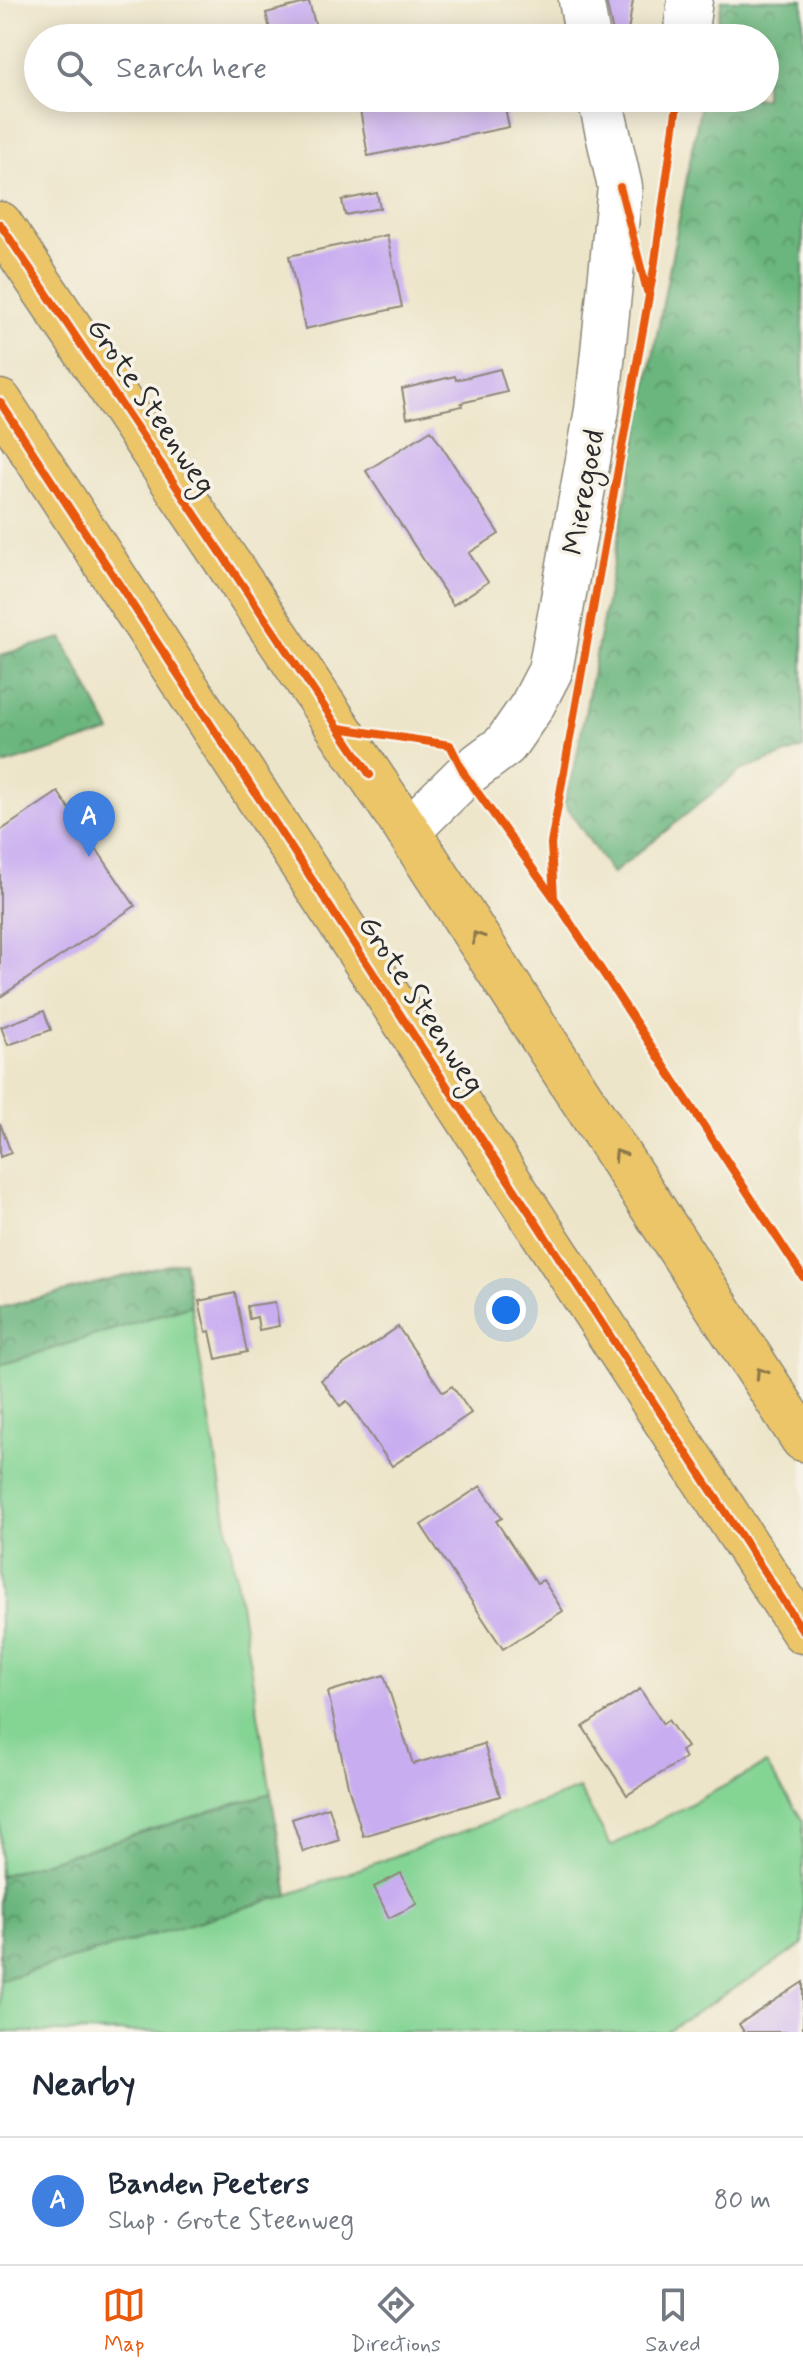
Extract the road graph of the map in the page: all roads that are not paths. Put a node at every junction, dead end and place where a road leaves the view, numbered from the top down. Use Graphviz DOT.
graph roads {
  1 [pos="581,0"];
  2 [pos="690,0"];
  3 [pos="585,24"];
  4 [pos="687,24"];
  5 [pos="610,112"];
  6 [pos="0,224"];
  7 [pos="0,402"];
  8 [pos="408,831"];
  9 [pos="803,1439"];
  10 [pos="803,1631"];
  1 -- 3 [label="street"];
  2 -- 4 [label="street"];
  5 -- 8 [label="street, Mieregoed"];
  6 -- 8 [label="highway, Grote Steenweg"];
  7 -- 10 [label="highway, Grote Steenweg"];
  9 -- 8 [label="highway, Grote Steenweg, one-way"];
}
